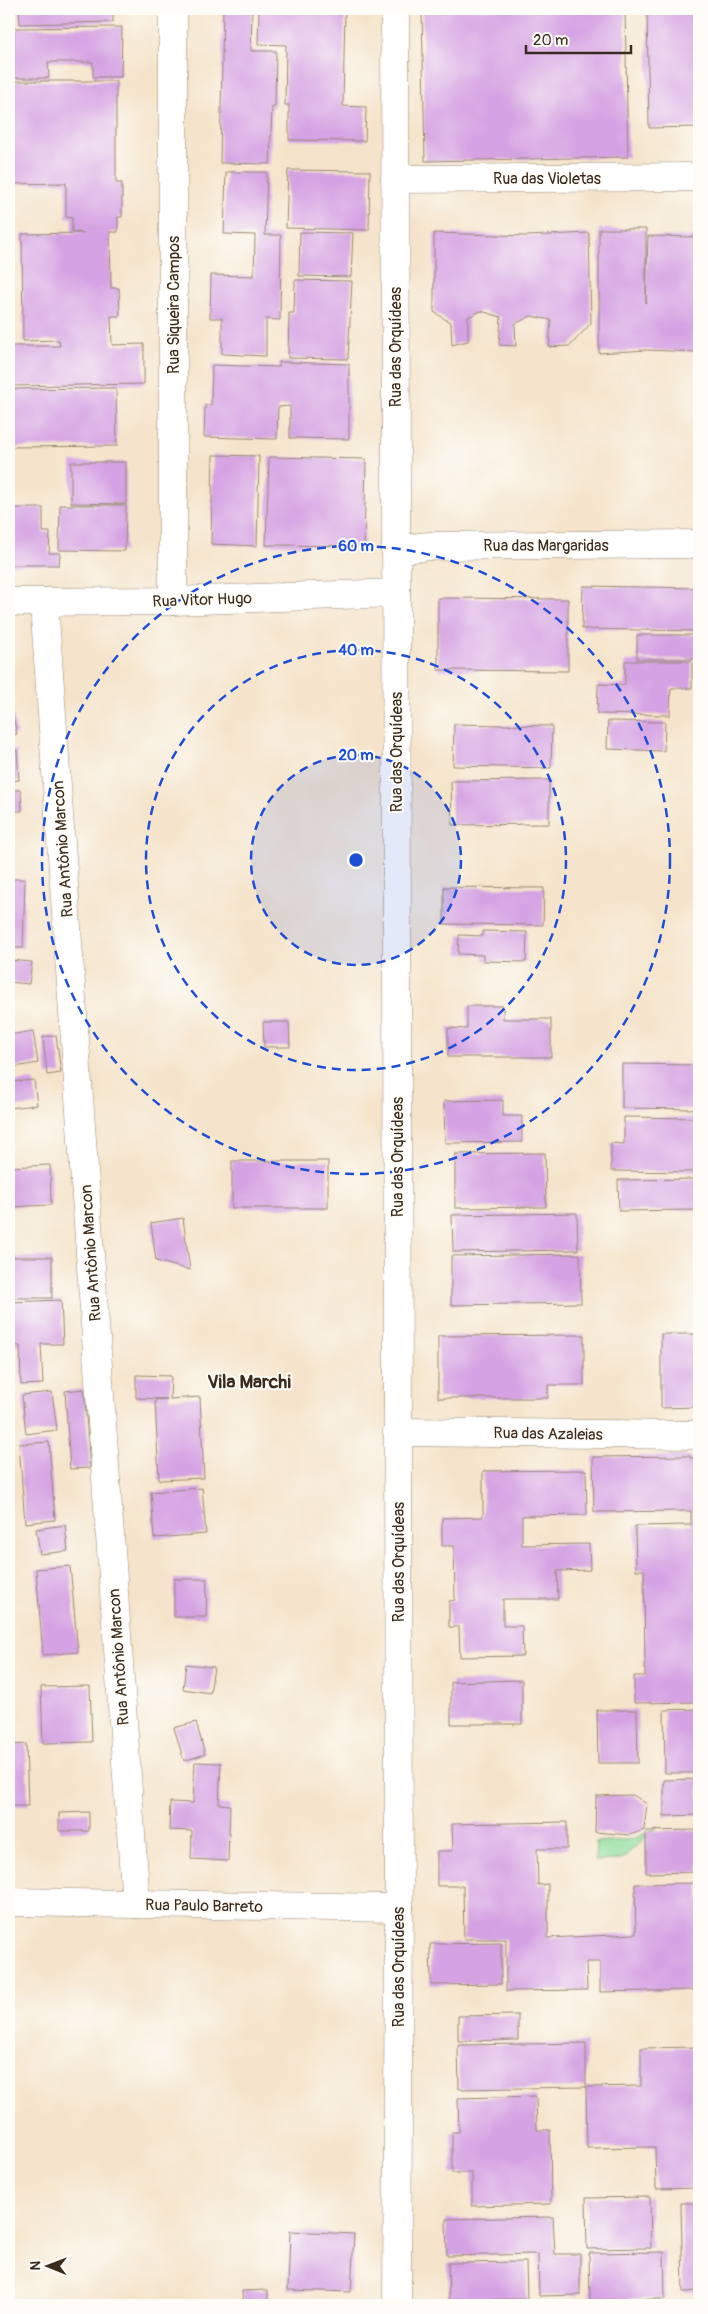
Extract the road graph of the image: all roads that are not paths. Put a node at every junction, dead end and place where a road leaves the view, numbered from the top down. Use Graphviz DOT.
graph roads {
  1 [pos="173,9"];
  2 [pos="395,9"];
  3 [pos="699,177"];
  4 [pos="395,179"];
  5 [pos="699,545"];
  6 [pos="395,550"];
  7 [pos="396,594"];
  8 [pos="173,601"];
  9 [pos="9,602"];
  10 [pos="44,602"];
  11 [pos="397,1432"];
  12 [pos="699,1435"];
  13 [pos="9,1902"];
  14 [pos="136,1904"];
  15 [pos="399,1908"];
  16 [pos="397,2305"];
  1 -- 8 [label="street, Rua Siqueira Campos"];
  2 -- 4 [label="street, Rua das Orquídeas"];
  3 -- 4 [label="street, Rua das Violetas"];
  4 -- 6 [label="street, Rua das Orquídeas"];
  5 -- 6 [label="street, Rua das Margaridas"];
  6 -- 7 [label="street, Rua das Orquídeas"];
  7 -- 8 [label="street, Rua Vitor Hugo"];
  7 -- 11 [label="street, Rua das Orquídeas"];
  8 -- 10 [label="street, Rua Vitor Hugo"];
  9 -- 10 [label="street, Rua Vitor Hugo"];
  10 -- 14 [label="street, Rua Antônio Marcon"];
  11 -- 12 [label="street, Rua das Azaleias"];
  11 -- 15 [label="street, Rua das Orquídeas"];
  13 -- 14 [label="street, Rua Paulo Barreto"];
  14 -- 15 [label="street, Rua Paulo Barreto"];
  15 -- 16 [label="street, Rua das Orquídeas"];
}
